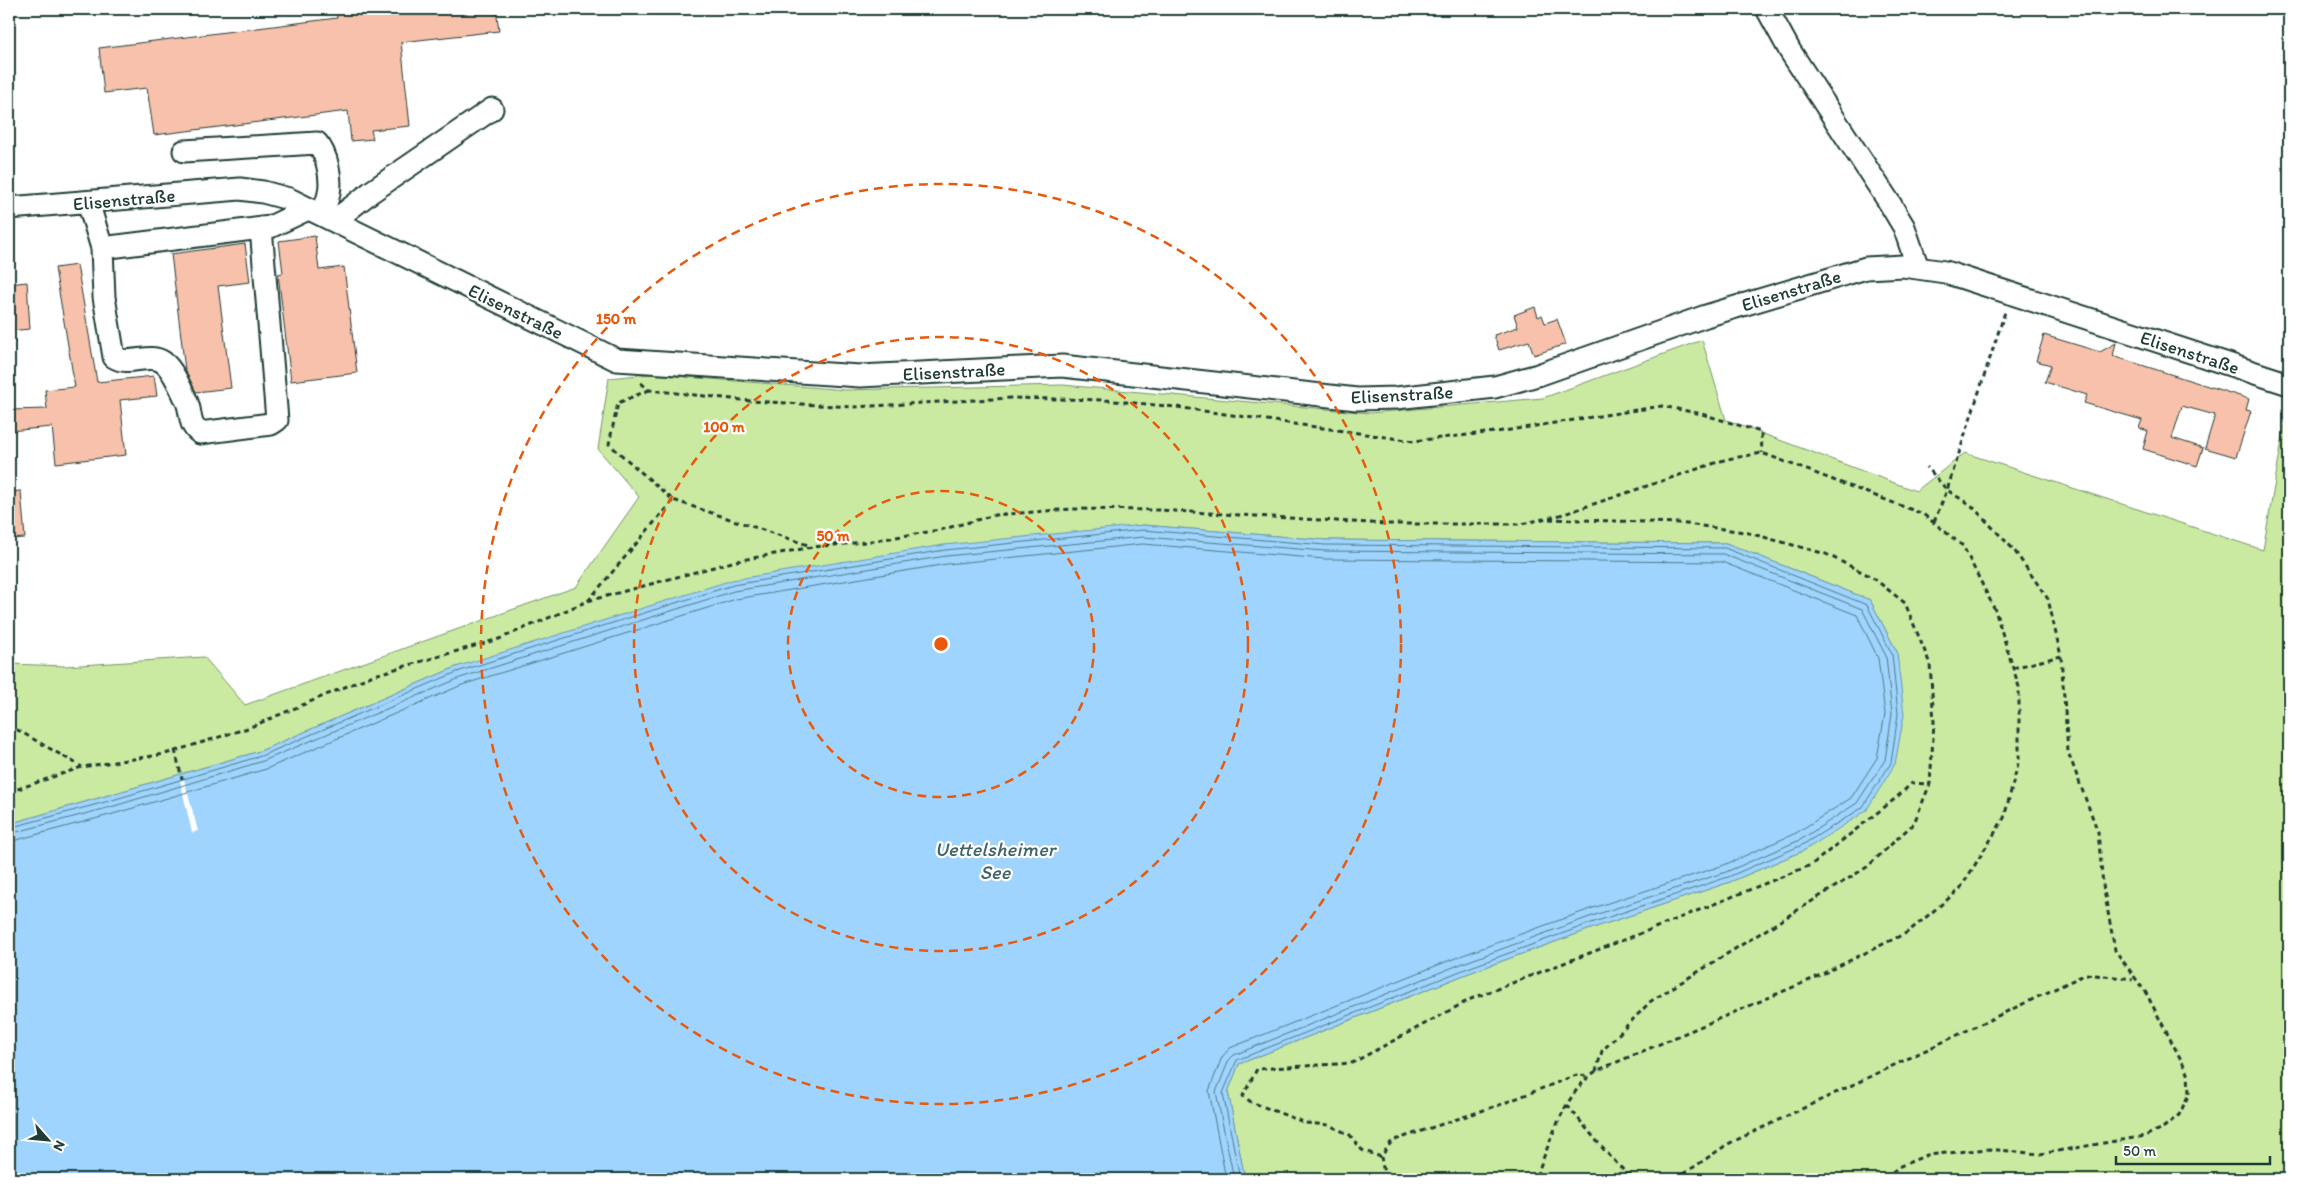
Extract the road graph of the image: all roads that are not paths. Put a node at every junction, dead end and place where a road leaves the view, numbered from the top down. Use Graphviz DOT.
graph roads {
  1 [pos="1766,9"];
  2 [pos="492,109"];
  3 [pos="184,151"];
  4 [pos="88,202"];
  5 [pos="9,208"];
  6 [pos="321,215"];
  7 [pos="261,228"];
  8 [pos="102,248"];
  9 [pos="1918,268"];
  10 [pos="2289,384"];
  1 -- 9 [label="street"];
  2 -- 6 [label="street"];
  3 -- 6 [label="street"];
  4 -- 5 [label="street, Elisenstraße"];
  4 -- 6 [label="street, Elisenstraße"];
  4 -- 8 [label="street"];
  6 -- 7 [label="street"];
  6 -- 9 [label="street, Elisenstraße"];
  7 -- 8 [label="street"];
  7 -- 8 [label="street"];
  9 -- 10 [label="street, Elisenstraße"];
}
